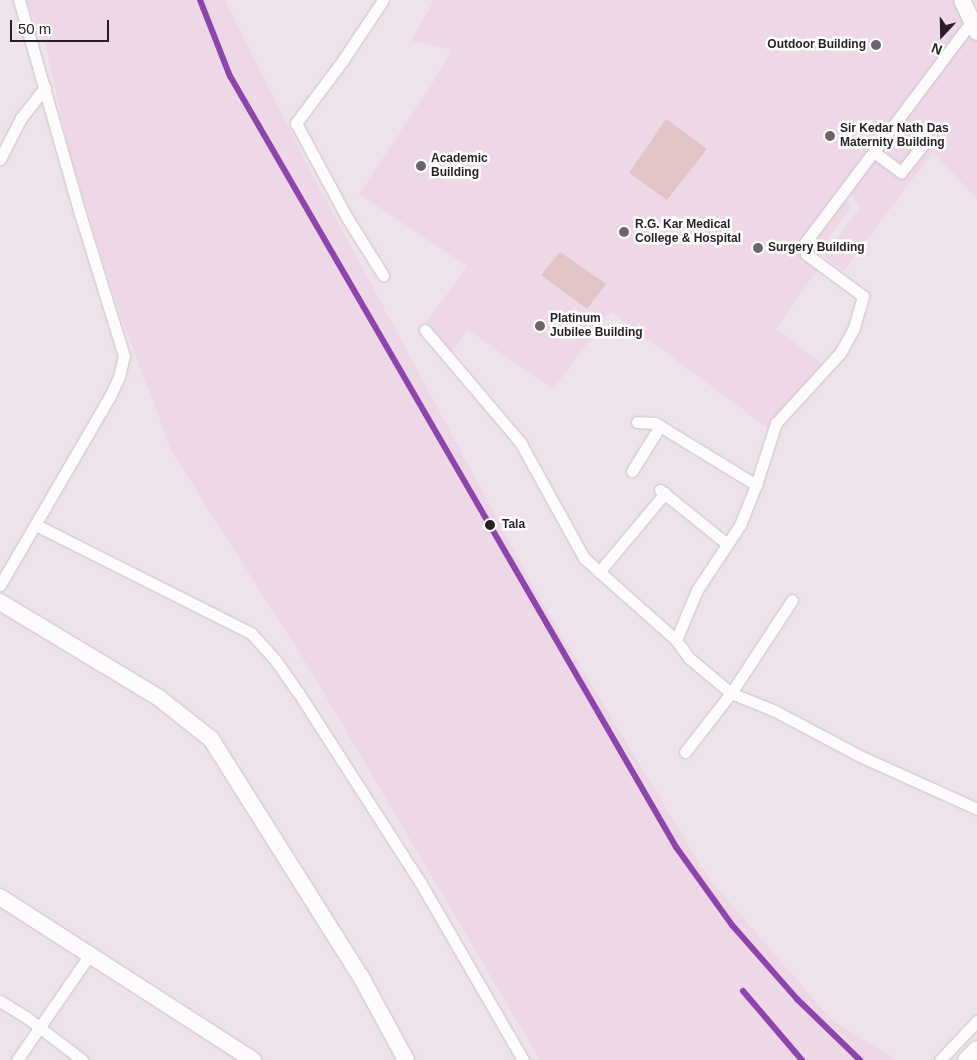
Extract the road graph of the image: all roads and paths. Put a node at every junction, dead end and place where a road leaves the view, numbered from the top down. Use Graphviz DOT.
graph roads {
  1 [pos="19,0"];
  2 [pos="383,0"];
  3 [pos="962,0"];
  4 [pos="974,27"];
  5 [pos="45,87"];
  6 [pos="923,145"];
  7 [pos="874,152"];
  8 [pos="0,159"];
  9 [pos="383,275"];
  10 [pos="425,330"];
  11 [pos="637,422"];
  12 [pos="660,426"];
  13 [pos="632,471"];
  14 [pos="756,485"];
  15 [pos="36,525"];
  16 [pos="726,543"];
  17 [pos="599,572"];
  18 [pos="0,585"];
  19 [pos="792,600"];
  20 [pos="0,602"];
  21 [pos="676,640"];
  22 [pos="731,693"];
  23 [pos="686,752"];
  24 [pos="977,809"];
  25 [pos="0,897"];
  26 [pos="90,954"];
  27 [pos="0,1001"];
  28 [pos="977,1021"];
  29 [pos="40,1028"];
  30 [pos="977,1050"];
  31 [pos="17,1060"];
  32 [pos="82,1060"];
  33 [pos="253,1060"];
  34 [pos="406,1060"];
  35 [pos="523,1060"];
  36 [pos="940,1060"];
  37 [pos="967,1060"];
  1 -- 5 [label="street"];
  2 -- 9 [label="street"];
  3 -- 4 [label="street"];
  4 -- 7 [label="street"];
  5 -- 8 [label="street"];
  5 -- 15 [label="street"];
  6 -- 7 [label="street"];
  7 -- 14 [label="street"];
  10 -- 17 [label="street"];
  11 -- 12 [label="street"];
  12 -- 13 [label="street"];
  12 -- 14 [label="street"];
  14 -- 16 [label="street"];
  15 -- 18 [label="street"];
  15 -- 35 [label="street"];
  16 -- 17 [label="street"];
  16 -- 21 [label="street"];
  17 -- 21 [label="street"];
  19 -- 22 [label="street"];
  20 -- 34 [label="street"];
  21 -- 22 [label="street"];
  22 -- 23 [label="street"];
  22 -- 24 [label="street"];
  25 -- 26 [label="street"];
  26 -- 29 [label="street"];
  26 -- 33 [label="street"];
  27 -- 29 [label="street"];
  28 -- 36 [label="street"];
  29 -- 31 [label="street"];
  29 -- 32 [label="street"];
  30 -- 37 [label="main road"];
}
